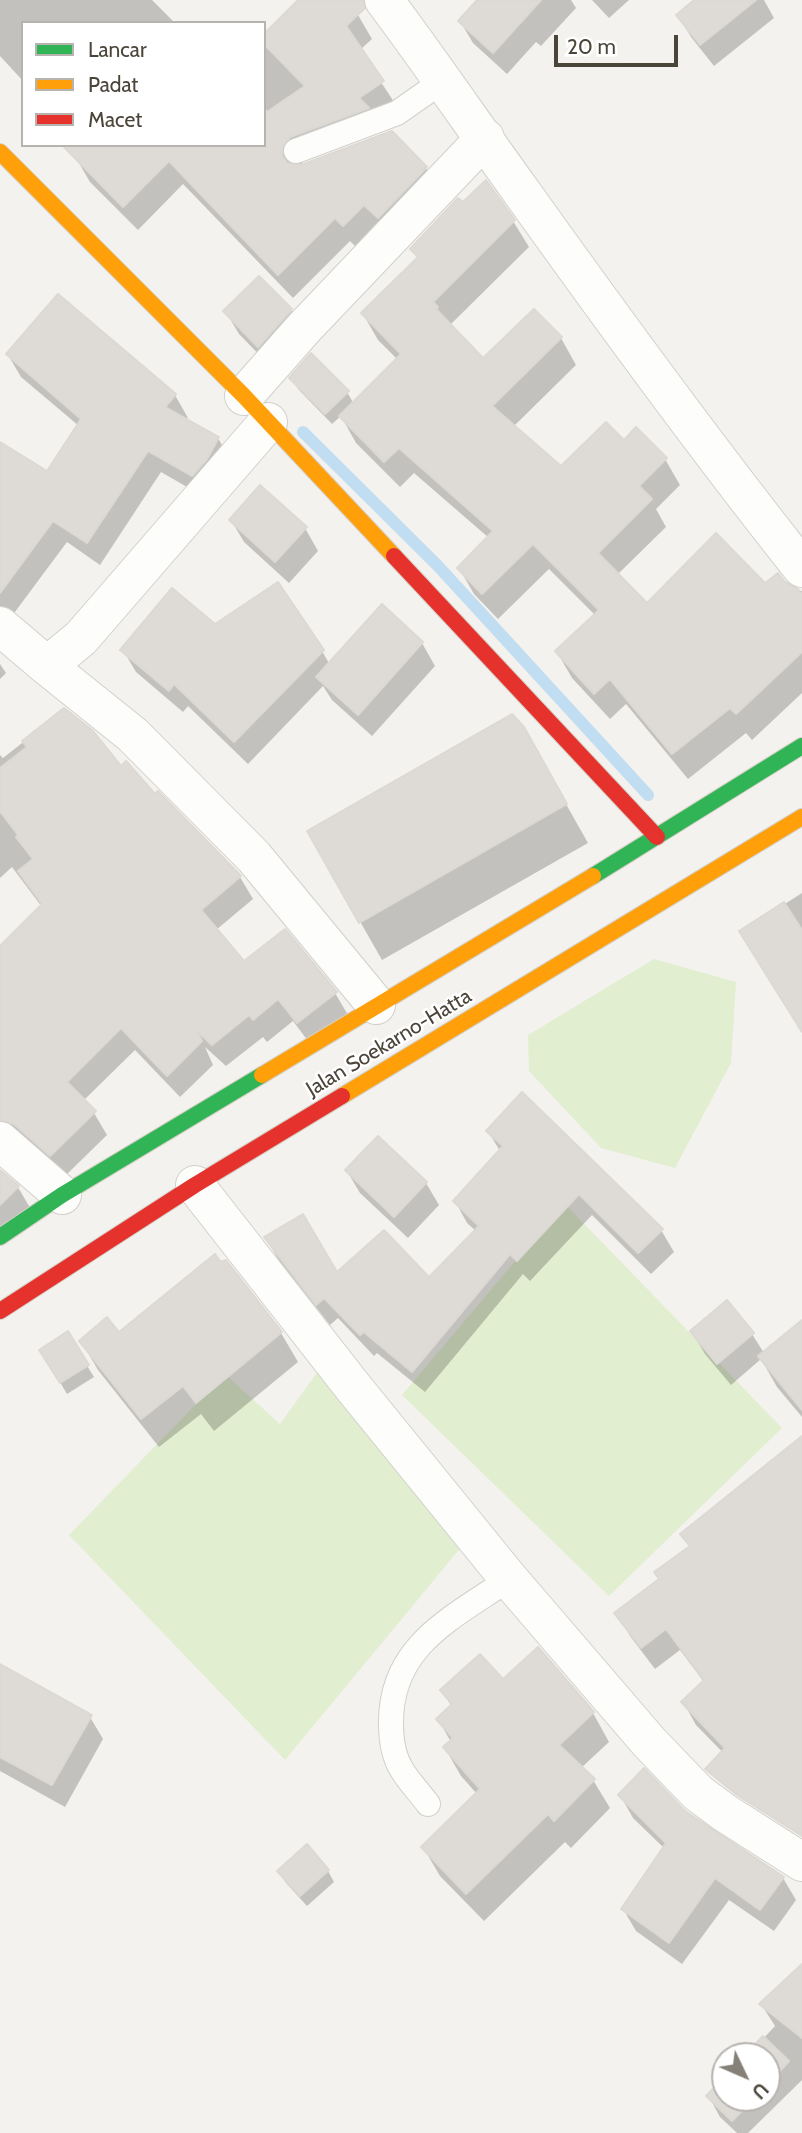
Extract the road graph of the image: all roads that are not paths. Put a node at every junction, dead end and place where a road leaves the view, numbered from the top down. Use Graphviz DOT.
graph roads {
  1 [pos="384,0"];
  2 [pos="444,80"];
  3 [pos="485,138"];
  4 [pos="296,151"];
  5 [pos="0,152"];
  6 [pos="259,391"];
  7 [pos="802,568"];
  8 [pos="0,626"];
  9 [pos="47,666"];
  10 [pos="802,746"];
  11 [pos="802,817"];
  12 [pos="657,837"];
  13 [pos="376,1005"];
  14 [pos="0,1141"];
  15 [pos="195,1185"];
  16 [pos="62,1195"];
  17 [pos="0,1237"];
  18 [pos="0,1311"];
  19 [pos="509,1579"];
  20 [pos="428,1804"];
  21 [pos="802,1862"];
  1 -- 2 [label="street"];
  2 -- 3 [label="street"];
  2 -- 4 [label="lane"];
  3 -- 6 [label="street"];
  3 -- 7 [label="street"];
  5 -- 6 [label="main road"];
  6 -- 9 [label="street"];
  6 -- 12 [label="main road"];
  8 -- 9 [label="street"];
  9 -- 13 [label="street"];
  10 -- 12 [label="main road, Jalan Soekarno-Hatta"];
  11 -- 15 [label="main road, Jalan Soekarno-Hatta"];
  12 -- 13 [label="main road, Jalan Soekarno-Hatta"];
  13 -- 16 [label="main road, Jalan Soekarno-Hatta"];
  14 -- 16 [label="street"];
  15 -- 18 [label="main road, Jalan Soekarno-Hatta"];
  15 -- 19 [label="street"];
  16 -- 17 [label="main road, Jalan Soekarno-Hatta"];
  19 -- 20 [label="lane"];
  19 -- 21 [label="street"];
}
